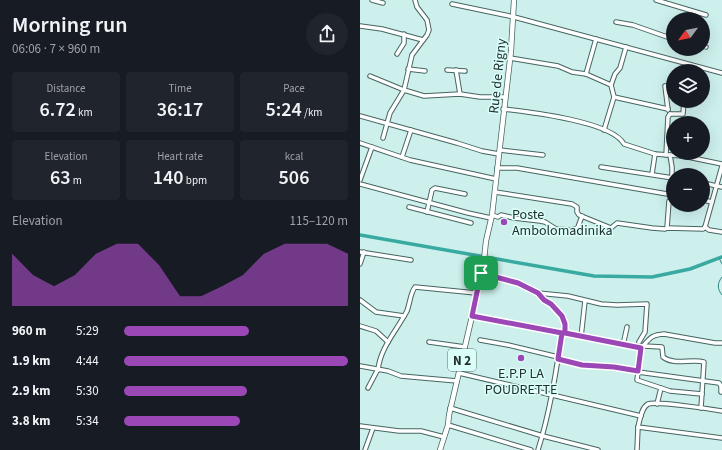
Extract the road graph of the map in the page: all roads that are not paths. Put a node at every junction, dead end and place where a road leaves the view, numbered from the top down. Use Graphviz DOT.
graph roads {
  1 [pos="372,0"];
  2 [pos="415,0"];
  3 [pos="514,0"];
  4 [pos="656,0"];
  5 [pos="383,3"];
  6 [pos="452,4"];
  7 [pos="696,12"];
  8 [pos="514,17"];
  9 [pos="616,22"];
  10 [pos="360,26"];
  11 [pos="404,34"];
  12 [pos="666,36"];
  13 [pos="596,39"];
  14 [pos="423,40"];
  15 [pos="626,47"];
  16 [pos="397,54"];
  17 [pos="510,58"];
  18 [pos="686,64"];
  19 [pos="408,69"];
  20 [pos="447,70"];
  21 [pos="456,70"];
  22 [pos="710,70"];
  23 [pos="425,71"];
  24 [pos="465,71"];
  25 [pos="722,73"];
  26 [pos="586,74"];
  27 [pos="370,76"];
  28 [pos="612,85"];
  29 [pos="404,90"];
  30 [pos="460,94"];
  31 [pos="505,96"];
  32 [pos="614,97"];
  33 [pos="683,108"];
  34 [pos="503,109"];
  35 [pos="668,109"];
  36 [pos="670,114"];
  37 [pos="360,116"];
  38 [pos="387,124"];
  39 [pos="411,130"];
  40 [pos="604,130"];
  41 [pos="383,138"];
  42 [pos="360,143"];
  43 [pos="372,147"];
  44 [pos="500,152"];
  45 [pos="655,154"];
  46 [pos="543,155"];
  47 [pos="666,155"];
  48 [pos="402,157"];
  49 [pos="695,160"];
  50 [pos="722,165"];
  51 [pos="601,167"];
  52 [pos="497,168"];
  53 [pos="652,174"];
  54 [pos="666,177"];
  55 [pos="496,179"];
  56 [pos="360,180"];
  57 [pos="360,184"];
  58 [pos="710,184"];
  59 [pos="716,185"];
  60 [pos="722,187"];
  61 [pos="495,192"];
  62 [pos="465,194"];
  63 [pos="666,194"];
  64 [pos="712,202"];
  65 [pos="430,203"];
  66 [pos="409,207"];
  67 [pos="427,212"];
  68 [pos="668,212"];
  69 [pos="492,216"];
  70 [pos="582,216"];
  71 [pos="471,223"];
  72 [pos="705,227"];
  73 [pos="667,228"];
  74 [pos="722,232"];
  75 [pos="362,252"];
  76 [pos="411,260"];
  77 [pos="360,264"];
  78 [pos="480,270"];
  79 [pos="476,293"];
  80 [pos="538,293"];
  81 [pos="360,300"];
  82 [pos="585,301"];
  83 [pos="404,316"];
  84 [pos="472,316"];
  85 [pos="360,326"];
  86 [pos="627,327"];
  87 [pos="645,332"];
  88 [pos="564,333"];
  89 [pos="581,337"];
  90 [pos="480,340"];
  91 [pos="647,341"];
  92 [pos="388,342"];
  93 [pos="429,342"];
  94 [pos="639,342"];
  95 [pos="722,343"];
  96 [pos="623,345"];
  97 [pos="465,347"];
  98 [pos="642,347"];
  99 [pos="558,358"];
  100 [pos="360,366"];
  101 [pos="378,370"];
  102 [pos="638,372"];
  103 [pos="459,373"];
  104 [pos="457,381"];
  105 [pos="703,382"];
  106 [pos="368,388"];
  107 [pos="661,388"];
  108 [pos="721,392"];
  109 [pos="702,394"];
  110 [pos="552,395"];
  111 [pos="657,404"];
  112 [pos="450,408"];
  113 [pos="701,408"];
  114 [pos="722,411"];
  115 [pos="640,416"];
  116 [pos="448,425"];
  117 [pos="360,426"];
  118 [pos="638,427"];
  119 [pos="374,428"];
  120 [pos="444,436"];
  121 [pos="543,436"];
  122 [pos="722,438"];
  123 [pos="364,450"];
  124 [pos="440,450"];
  125 [pos="531,450"];
  126 [pos="538,450"];
  127 [pos="598,450"];
  128 [pos="637,450"];
  1 -- 5 [label="street"];
  2 -- 14 [label="street"];
  3 -- 8 [label="main road, Rue de Rigny / N 2"];
  4 -- 7 [label="street"];
  6 -- 8 [label="street"];
  8 -- 13 [label="street"];
  8 -- 17 [label="main road, Rue de Rigny / N 2"];
  9 -- 12 [label="street"];
  10 -- 11 [label="street"];
  11 -- 14 [label="street"];
  11 -- 16 [label="street"];
  13 -- 15 [label="street"];
  13 -- 26 [label="street"];
  14 -- 19 [label="street"];
  15 -- 18 [label="street"];
  15 -- 28 [label="street"];
  17 -- 26 [label="street"];
  17 -- 31 [label="main road, Rue de Rigny / N 2"];
  19 -- 23 [label="street"];
  19 -- 29 [label="street"];
  20 -- 21 [label="street"];
  21 -- 24 [label="street"];
  21 -- 30 [label="street"];
  22 -- 25 [label="street"];
  26 -- 28 [label="street"];
  27 -- 29 [label="street"];
  28 -- 32 [label="street"];
  29 -- 30 [label="street"];
  29 -- 38 [label="street"];
  30 -- 31 [label="street"];
  31 -- 34 [label="main road, Rue de Rigny / N 2"];
  32 -- 35 [label="street"];
  32 -- 40 [label="street"];
  33 -- 36 [label="street"];
  34 -- 40 [label="street"];
  34 -- 44 [label="main road, Rue de Rigny / N 2"];
  35 -- 36 [label="street"];
  37 -- 38 [label="street"];
  38 -- 39 [label="street"];
  38 -- 41 [label="street"];
  39 -- 44 [label="street"];
  39 -- 48 [label="street"];
  40 -- 45 [label="street"];
  42 -- 43 [label="street"];
  43 -- 48 [label="street"];
  43 -- 56 [label="street"];
  44 -- 46 [label="street"];
  44 -- 52 [label="main road, N 2"];
  45 -- 47 [label="street"];
  45 -- 53 [label="street"];
  48 -- 55 [label="street"];
  49 -- 50 [label="street"];
  50 -- 59 [label="street"];
  51 -- 53 [label="street"];
  52 -- 55 [label="main road, N 2"];
  52 -- 63 [label="street"];
  53 -- 54 [label="street"];
  55 -- 61 [label="main road, N 2"];
  57 -- 65 [label="street"];
  58 -- 59 [label="street"];
  59 -- 60 [label="street"];
  59 -- 64 [label="street"];
  61 -- 69 [label="main road, N 2"];
  61 -- 70 [label="street"];
  62 -- 65 [label="street"];
  64 -- 72 [label="street"];
  65 -- 67 [label="street"];
  65 -- 69 [label="street"];
  66 -- 67 [label="street"];
  67 -- 71 [label="street"];
  68 -- 73 [label="street"];
  69 -- 70 [label="street"];
  69 -- 78 [label="main road, N 2"];
  70 -- 73 [label="street"];
  72 -- 73 [label="street"];
  72 -- 74 [label="street"];
  75 -- 76 [label="street"];
  75 -- 77 [label="street"];
  78 -- 79 [label="main road, N 2"];
  78 -- 80 [label="street"];
  79 -- 83 [label="street"];
  79 -- 84 [label="main road, N 2"];
  80 -- 82 [label="street"];
  80 -- 88 [label="street"];
  81 -- 83 [label="street"];
  82 -- 87 [label="street"];
  82 -- 89 [label="street"];
  83 -- 92 [label="street"];
  84 -- 88 [label="street"];
  84 -- 97 [label="main road, N 2"];
  85 -- 92 [label="street"];
  86 -- 96 [label="street"];
  87 -- 91 [label="street"];
  87 -- 94 [label="street"];
  88 -- 89 [label="street"];
  88 -- 99 [label="street"];
  89 -- 96 [label="street"];
  90 -- 99 [label="street"];
  91 -- 95 [label="street"];
  91 -- 98 [label="street"];
  92 -- 101 [label="street"];
  93 -- 97 [label="street"];
  96 -- 98 [label="street"];
  97 -- 103 [label="main road, N 2"];
  98 -- 102 [label="street"];
  98 -- 105 [label="street"];
  99 -- 102 [label="street"];
  99 -- 110 [label="street"];
  100 -- 101 [label="street"];
  101 -- 104 [label="street"];
  101 -- 106 [label="street"];
  102 -- 105 [label="street"];
  102 -- 107 [label="street"];
  103 -- 104 [label="main road, N 2"];
  103 -- 110 [label="street"];
  104 -- 112 [label="main road, N 2"];
  105 -- 108 [label="street"];
  105 -- 109 [label="street"];
  107 -- 109 [label="street"];
  107 -- 111 [label="street"];
  109 -- 113 [label="street"];
  110 -- 115 [label="street"];
  110 -- 121 [label="street"];
  111 -- 113 [label="street"];
  111 -- 115 [label="street"];
  112 -- 116 [label="main road, N 2"];
  112 -- 121 [label="street"];
  113 -- 114 [label="street"];
  115 -- 118 [label="street"];
  116 -- 120 [label="main road, N 2"];
  116 -- 125 [label="street"];
  117 -- 119 [label="street"];
  118 -- 122 [label="street"];
  118 -- 128 [label="street"];
  119 -- 120 [label="street"];
  119 -- 123 [label="street"];
  120 -- 124 [label="main road, N 2"];
  121 -- 126 [label="street"];
  121 -- 127 [label="street"];
}
